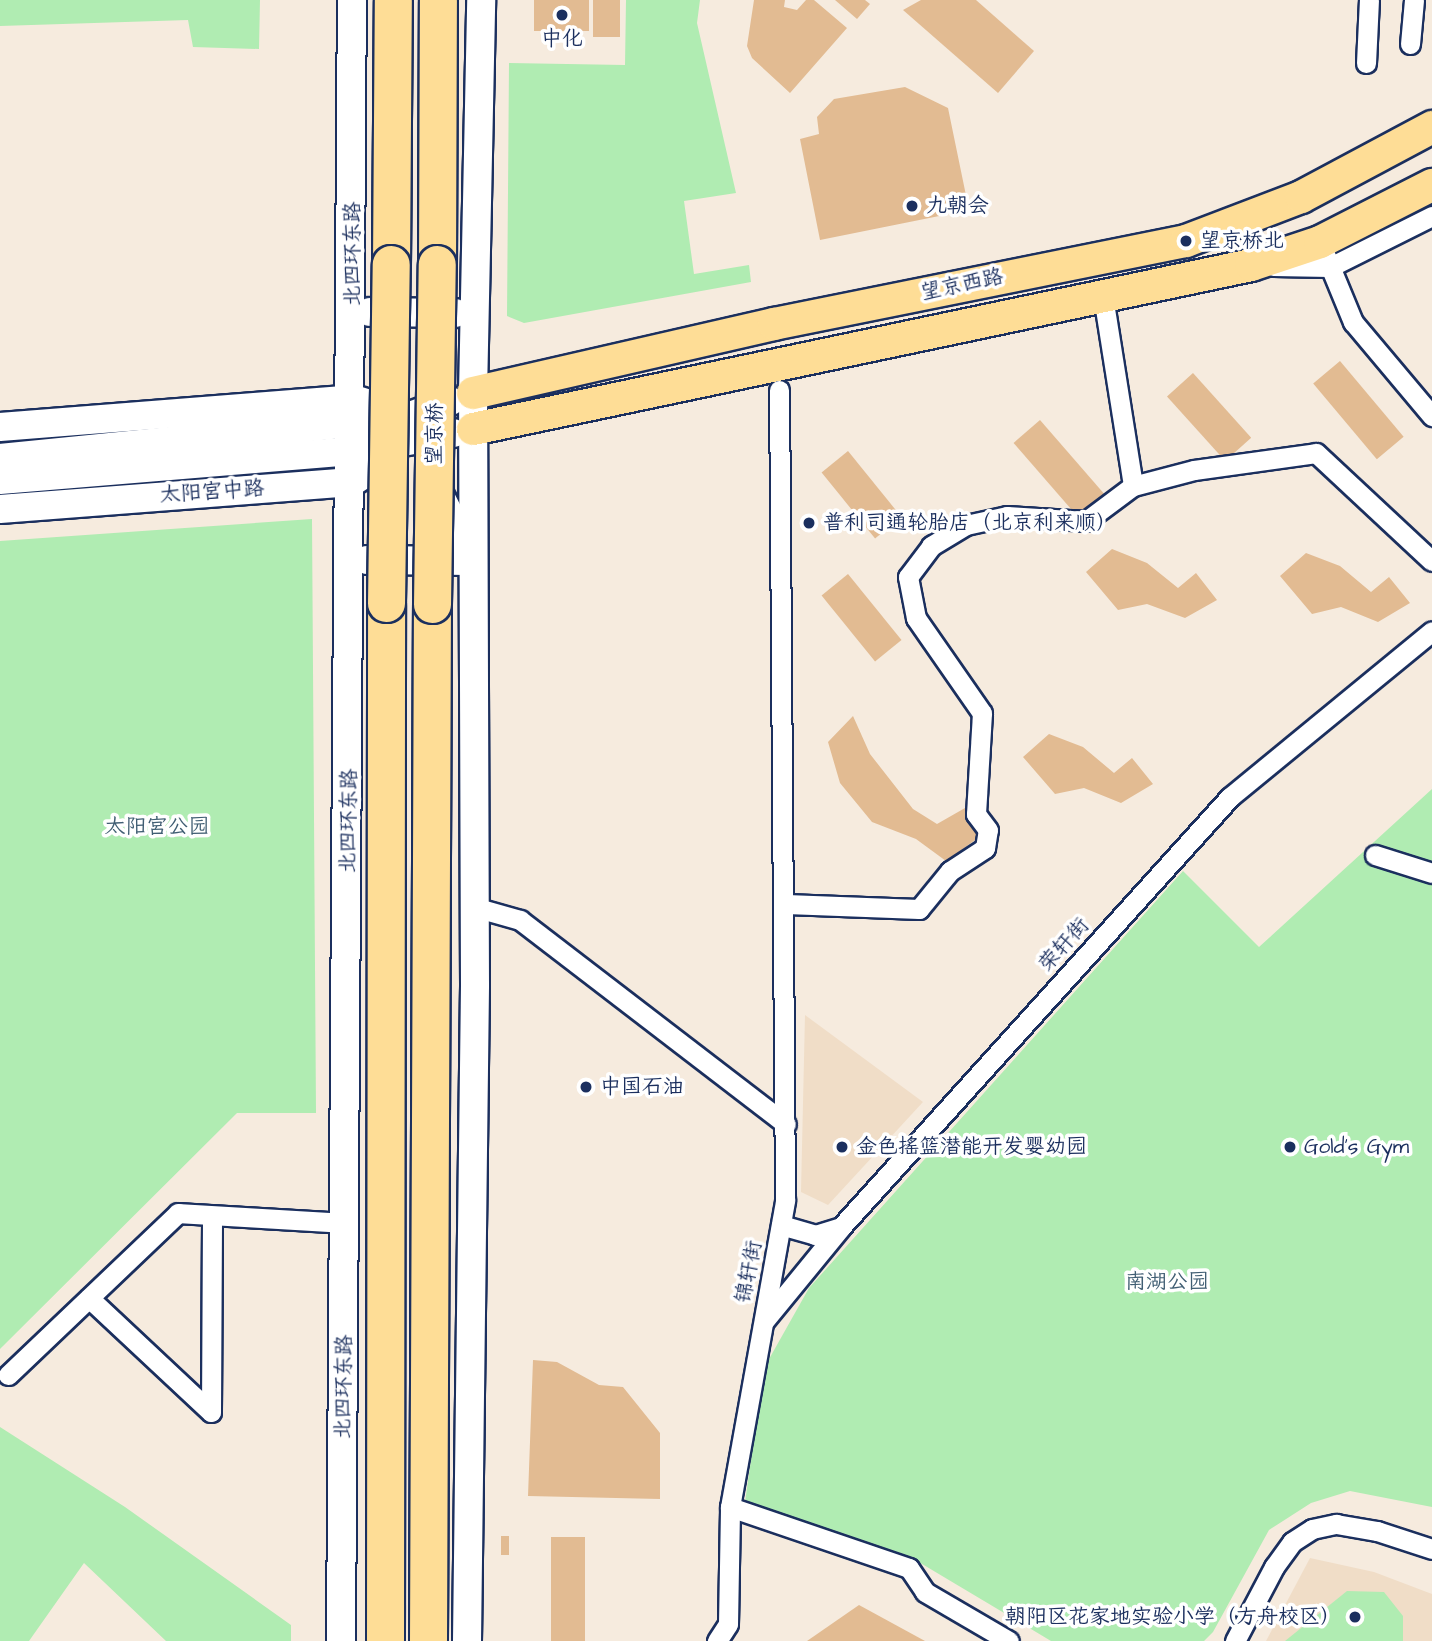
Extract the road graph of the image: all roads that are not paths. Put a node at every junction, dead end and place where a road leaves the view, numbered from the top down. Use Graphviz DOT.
graph roads {
  1 [pos="352,0"];
  2 [pos="393,0"];
  3 [pos="439,0"];
  4 [pos="481,0"];
  5 [pos="1369,0"];
  6 [pos="1414,0"];
  7 [pos="1410,44"];
  8 [pos="1366,63"];
  9 [pos="1432,127"];
  10 [pos="1432,185"];
  11 [pos="1432,216"];
  12 [pos="1325,254"];
  13 [pos="1103,296"];
  14 [pos="353,312"];
  15 [pos="476,313"];
  16 [pos="779,390"];
  17 [pos="473,393"];
  18 [pos="1432,416"];
  19 [pos="353,425"];
  20 [pos="0,427"];
  21 [pos="413,429"];
  22 [pos="473,429"];
  23 [pos="0,458"];
  24 [pos="0,480"];
  25 [pos="352,482"];
  26 [pos="1133,486"];
  27 [pos="0,509"];
  28 [pos="351,560"];
  29 [pos="473,561"];
  30 [pos="1432,561"];
  31 [pos="1432,631"];
  32 [pos="1375,855"];
  33 [pos="1432,873"];
  34 [pos="786,904"];
  35 [pos="474,907"];
  36 [pos="786,1124"];
  37 [pos="212,1218"];
  38 [pos="345,1223"];
  39 [pos="781,1224"];
  40 [pos="841,1227"];
  41 [pos="89,1298"];
  42 [pos="762,1324"];
  43 [pos="8,1376"];
  44 [pos="730,1507"];
  45 [pos="1432,1549"];
  46 [pos="341,1641"];
  47 [pos="385,1641"];
  48 [pos="428,1641"];
  49 [pos="467,1641"];
  50 [pos="717,1641"];
  51 [pos="1009,1641"];
  52 [pos="1235,1641"];
  1 -- 14 [label="street, 北四环东路"];
  2 -- 47 [label="highway, 北四环东路, bridge"];
  3 -- 48 [label="highway, 望京桥, bridge"];
  4 -- 15 [label="street"];
  5 -- 8 [label="street"];
  6 -- 7 [label="street"];
  9 -- 17 [label="main road, 望京西路"];
  10 -- 12 [label="main road, 望京西路"];
  11 -- 12 [label="street"];
  12 -- 13 [label="main road, 望京西路"];
  12 -- 18 [label="street"];
  13 -- 22 [label="main road, 望京西路"];
  13 -- 26 [label="street"];
  14 -- 15 [label="street"];
  14 -- 19 [label="street, 北四环东路"];
  14 -- 21 [label="street"];
  15 -- 17 [label="street"];
  16 -- 34 [label="street, 锦轩街"];
  17 -- 21 [label="street"];
  17 -- 22 [label="street"];
  19 -- 20 [label="street"];
  19 -- 21 [label="street"];
  19 -- 23 [label="street"];
  19 -- 24 [label="street, 太阳宫中路"];
  19 -- 25 [label="street, 北四环东路"];
  21 -- 22 [label="street"];
  21 -- 25 [label="street, 太阳宫中路"];
  21 -- 29 [label="street"];
  22 -- 29 [label="street"];
  25 -- 27 [label="street, 太阳宫中路"];
  25 -- 28 [label="street, 北四环东路"];
  26 -- 30 [label="street"];
  26 -- 34 [label="street"];
  28 -- 29 [label="street"];
  28 -- 38 [label="street, 北四环东路"];
  29 -- 35 [label="street"];
  31 -- 40 [label="street, 荣轩街"];
  32 -- 33 [label="street"];
  34 -- 36 [label="street, 锦轩街"];
  35 -- 36 [label="street"];
  35 -- 49 [label="street"];
  36 -- 39 [label="street, 锦轩街"];
  37 -- 38 [label="street"];
  37 -- 41 [label="street"];
  37 -- 41 [label="street"];
  38 -- 46 [label="street, 北四环东路"];
  39 -- 40 [label="street"];
  39 -- 42 [label="street, 锦轩街"];
  40 -- 42 [label="street, 荣轩街"];
  41 -- 43 [label="street"];
  42 -- 44 [label="street, 锦轩街"];
  44 -- 50 [label="street, 锦轩街"];
  44 -- 51 [label="street"];
  45 -- 52 [label="street"];
}
